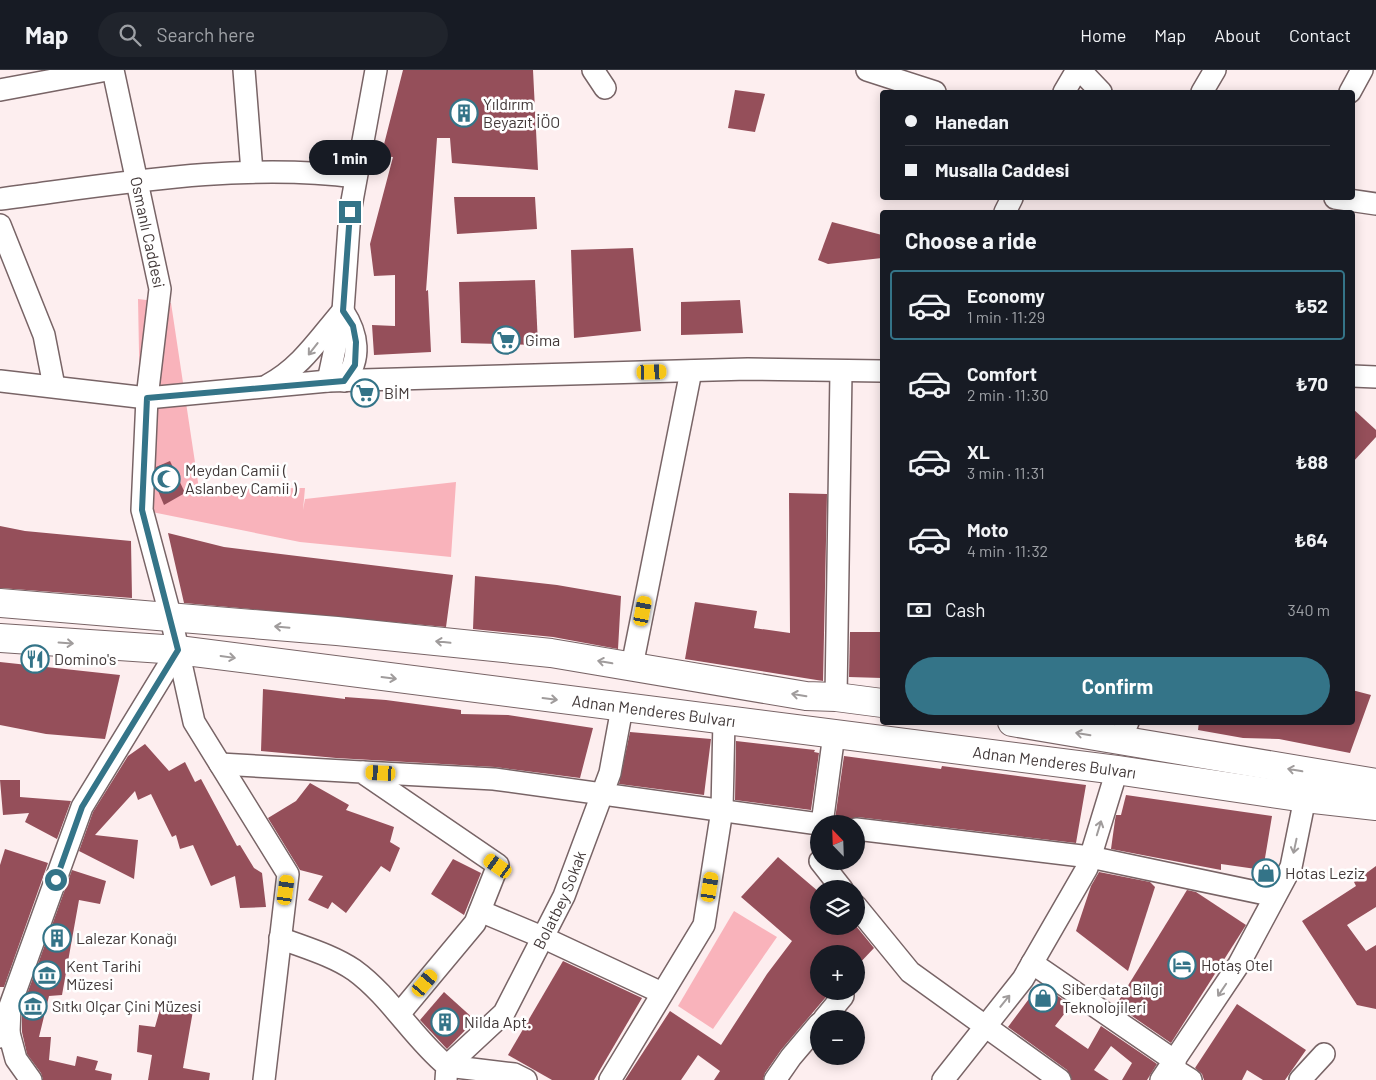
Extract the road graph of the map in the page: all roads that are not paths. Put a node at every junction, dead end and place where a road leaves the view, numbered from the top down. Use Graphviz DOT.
graph roads {
  1 [pos="107,70"];
  2 [pos="113,70"];
  3 [pos="244,70"];
  4 [pos="376,70"];
  5 [pos="593,70"];
  6 [pos="867,70"];
  7 [pos="1078,70"];
  8 [pos="1214,70"];
  9 [pos="1362,70"];
  10 [pos="604,88"];
  11 [pos="0,90"];
  12 [pos="929,90"];
  13 [pos="1065,90"];
  14 [pos="1099,90"];
  15 [pos="1203,90"];
  16 [pos="1351,90"];
  17 [pos="252,172"];
  18 [pos="356,177"];
  19 [pos="137,182"];
  20 [pos="0,199"];
  21 [pos="1349,200"];
  22 [pos="1376,204"];
  23 [pos="0,225"];
  24 [pos="343,311"];
  25 [pos="691,371"];
  26 [pos="880,371"];
  27 [pos="841,372"];
  28 [pos="1355,376"];
  29 [pos="1376,377"];
  30 [pos="0,381"];
  31 [pos="336,381"];
  32 [pos="54,386"];
  33 [pos="266,386"];
  34 [pos="147,398"];
  35 [pos="0,603"];
  36 [pos="171,618"];
  37 [pos="0,638"];
  38 [pos="178,650"];
  39 [pos="632,666"];
  40 [pos="836,697"];
  41 [pos="880,703"];
  42 [pos="622,708"];
  43 [pos="724,720"];
  44 [pos="1046,725"];
  45 [pos="1124,732"];
  46 [pos="834,734"];
  47 [pos="1376,762"];
  48 [pos="220,764"];
  49 [pos="1117,770"];
  50 [pos="362,772"];
  51 [pos="1343,778"];
  52 [pos="1376,783"];
  53 [pos="603,793"];
  54 [pos="1305,798"];
  55 [pos="1376,806"];
  56 [pos="722,810"];
  57 [pos="821,815"];
  58 [pos="1376,822"];
  59 [pos="810,823"];
  60 [pos="865,830"];
  61 [pos="1090,856"];
  62 [pos="826,870"];
  63 [pos="835,880"];
  64 [pos="1275,896"];
  65 [pos="480,911"];
  66 [pos="865,917"];
  67 [pos="280,938"];
  68 [pos="542,938"];
  69 [pos="1032,963"];
  70 [pos="662,993"];
  71 [pos="840,1000"];
  72 [pos="831,1010"];
  73 [pos="400,1013"];
  74 [pos="984,1027"];
  75 [pos="4,1035"];
  76 [pos="810,1035"];
  77 [pos="1324,1054"];
  78 [pos="1175,1061"];
  79 [pos="447,1073"];
  80 [pos="31,1080"];
  81 [pos="264,1080"];
  82 [pos="526,1080"];
  83 [pos="610,1080"];
  84 [pos="775,1080"];
  85 [pos="943,1080"];
  86 [pos="1060,1080"];
  87 [pos="1161,1080"];
  88 [pos="1191,1080"];
  89 [pos="1300,1080"];
  1 -- 11 [label="street"];
  2 -- 19 [label="street, Osmanlı Caddesi"];
  3 -- 17 [label="street"];
  4 -- 18 [label="street"];
  5 -- 10 [label="street"];
  6 -- 12 [label="street"];
  7 -- 13 [label="street"];
  7 -- 14 [label="street"];
  8 -- 15 [label="street"];
  9 -- 16 [label="street"];
  17 -- 18 [label="street"];
  17 -- 19 [label="street"];
  18 -- 24 [label="street"];
  19 -- 20 [label="street"];
  19 -- 34 [label="street, Osmanlı Caddesi"];
  21 -- 22 [label="street"];
  23 -- 32 [label="street"];
  24 -- 31 [label="street"];
  24 -- 33 [label="street, one-way"];
  25 -- 27 [label="street"];
  25 -- 31 [label="street"];
  25 -- 39 [label="street"];
  26 -- 27 [label="street"];
  27 -- 40 [label="street"];
  28 -- 29 [label="street"];
  30 -- 32 [label="street"];
  31 -- 33 [label="street"];
  32 -- 34 [label="street"];
  33 -- 34 [label="street"];
  34 -- 36 [label="street, Osmanlı Caddesi"];
  35 -- 36 [label="main road"];
  36 -- 38 [label="street, Osmanlı Caddesi"];
  39 -- 36 [label="main road, one-way"];
  37 -- 38 [label="main road, Adnan Menderes Bulvarı, one-way"];
  38 -- 42 [label="main road, Adnan Menderes Bulvarı, one-way"];
  38 -- 48 [label="street, Osmanlı Caddesi"];
  38 -- 75 [label="street"];
  40 -- 39 [label="main road, one-way"];
  40 -- 41 [label="main road"];
  42 -- 43 [label="main road, Adnan Menderes Bulvarı"];
  42 -- 53 [label="street, Bolatbey Sokak"];
  43 -- 46 [label="main road, Adnan Menderes Bulvarı"];
  43 -- 56 [label="street"];
  45 -- 44 [label="main road, Adnan Menderes Bulvarı, one-way"];
  51 -- 45 [label="main road, Adnan Menderes Bulvarı, one-way"];
  46 -- 49 [label="main road, Adnan Menderes Bulvarı"];
  46 -- 57 [label="street"];
  47 -- 51 [label="main road"];
  48 -- 50 [label="street"];
  48 -- 67 [label="street, Osmanlı Caddesi"];
  49 -- 54 [label="main road, Adnan Menderes Bulvarı"];
  61 -- 49 [label="street, one-way"];
  50 -- 53 [label="street"];
  50 -- 65 [label="street"];
  51 -- 52 [label="main road, Adnan Menderes Bulvarı"];
  53 -- 56 [label="street"];
  53 -- 68 [label="street, Bolatbey Sokak"];
  54 -- 55 [label="main road"];
  54 -- 58 [label="main road"];
  54 -- 64 [label="street, one-way"];
  56 -- 59 [label="street"];
  56 -- 70 [label="street"];
  60 -- 61 [label="street"];
  61 -- 64 [label="street"];
  61 -- 69 [label="street"];
  62 -- 63 [label="street"];
  64 -- 78 [label="street, one-way"];
  65 -- 68 [label="street"];
  65 -- 73 [label="street"];
  66 -- 74 [label="street"];
  67 -- 73 [label="street"];
  67 -- 81 [label="street, Osmanlı Caddesi"];
  68 -- 70 [label="street"];
  68 -- 79 [label="street, Bolatbey Sokak"];
  74 -- 69 [label="street, one-way"];
  69 -- 78 [label="street"];
  70 -- 83 [label="street"];
  71 -- 72 [label="street"];
  73 -- 79 [label="street"];
  74 -- 85 [label="street"];
  74 -- 86 [label="street"];
  75 -- 80 [label="street"];
  76 -- 84 [label="street"];
  77 -- 89 [label="street"];
  78 -- 87 [label="street"];
  78 -- 88 [label="street"];
  79 -- 82 [label="street"];
}
